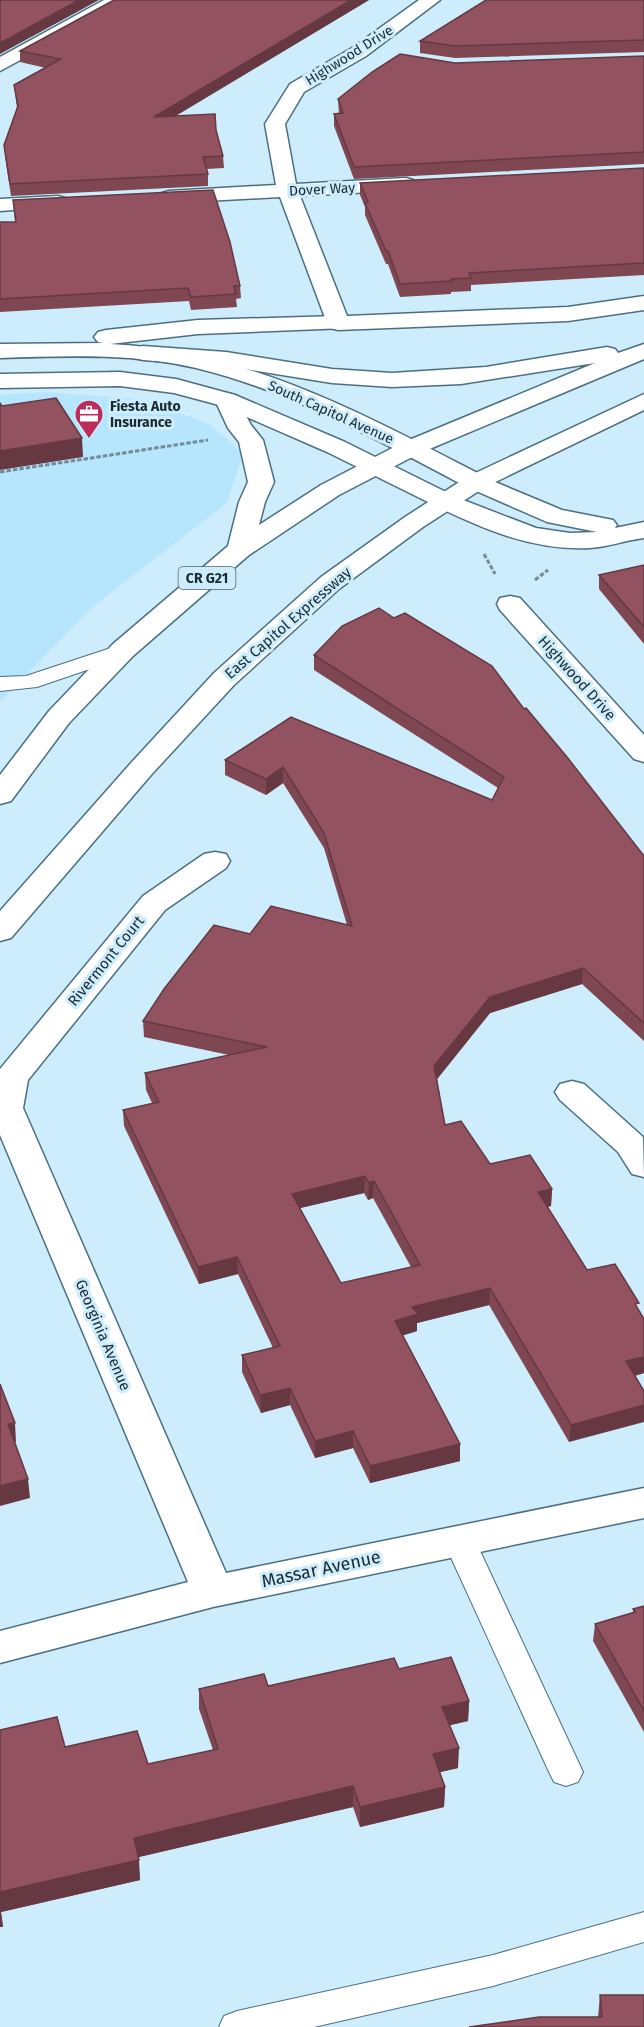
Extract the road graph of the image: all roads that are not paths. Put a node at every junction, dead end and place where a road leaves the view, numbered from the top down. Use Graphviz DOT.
graph roads {
  1 [pos="117,0"];
  2 [pos="431,0"];
  3 [pos="359,52"];
  4 [pos="380,55"];
  5 [pos="0,65"];
  6 [pos="421,184"];
  7 [pos="289,191"];
  8 [pos="151,197"];
  9 [pos="81,201"];
  10 [pos="0,205"];
  11 [pos="644,303"];
  12 [pos="338,323"];
  13 [pos="66,349"];
  14 [pos="644,350"];
  15 [pos="0,351"];
  16 [pos="144,353"];
  17 [pos="0,381"];
  18 [pos="227,400"];
  19 [pos="644,401"];
  20 [pos="411,448"];
  21 [pos="376,467"];
  22 [pos="476,482"];
  23 [pos="445,501"];
  24 [pos="640,531"];
  25 [pos="240,549"];
  26 [pos="510,604"];
  27 [pos="123,650"];
  28 [pos="0,684"];
  29 [pos="644,753"];
  30 [pos="0,795"];
  31 [pos="215,861"];
  32 [pos="0,931"];
  33 [pos="11,1078"];
  34 [pos="572,1092"];
  35 [pos="644,1166"];
  36 [pos="644,1503"];
  37 [pos="459,1540"];
  38 [pos="213,1591"];
  39 [pos="0,1647"];
  40 [pos="566,1772"];
  41 [pos="644,1927"];
  42 [pos="237,2027"];
  1 -- 5 [label="main road"];
  2 -- 3 [label="main road, Highwood Drive"];
  3 -- 4 [label="main road"];
  3 -- 7 [label="main road, Highwood Drive"];
  6 -- 7 [label="main road, Dover Way"];
  7 -- 8 [label="main road, Dover Way"];
  7 -- 12 [label="main road, Highwood Drive"];
  9 -- 10 [label="main road"];
  11 -- 12 [label="main road"];
  12 -- 13 [label="main road"];
  13 -- 15 [label="main road, South Capitol Avenue"];
  13 -- 16 [label="main road, South Capitol Avenue"];
  14 -- 16 [label="main road"];
  14 -- 20 [label="main road, CR G21"];
  16 -- 20 [label="main road, South Capitol Avenue"];
  17 -- 18 [label="main road, South Capitol Avenue"];
  18 -- 21 [label="main road, South Capitol Avenue"];
  18 -- 25 [label="main road"];
  19 -- 22 [label="main road, East Capitol Expressway"];
  20 -- 21 [label="main road, CR G21"];
  20 -- 22 [label="main road, South Capitol Avenue"];
  21 -- 23 [label="main road, South Capitol Avenue"];
  21 -- 25 [label="main road, CR G21"];
  22 -- 23 [label="main road, East Capitol Expressway"];
  22 -- 24 [label="main road, South Capitol Avenue"];
  23 -- 24 [label="main road, South Capitol Avenue"];
  23 -- 32 [label="main road, East Capitol Expressway"];
  25 -- 27 [label="main road, CR G21"];
  26 -- 29 [label="main road, Highwood Drive"];
  27 -- 28 [label="lane"];
  27 -- 30 [label="main road, CR G21"];
  31 -- 33 [label="main road, Rivermont Court"];
  33 -- 38 [label="main road, Georginia Avenue"];
  34 -- 35 [label="main road"];
  36 -- 37 [label="main road, Massar Avenue"];
  37 -- 38 [label="main road, Massar Avenue"];
  37 -- 40 [label="lane"];
  38 -- 39 [label="main road, Massar Avenue"];
  41 -- 42 [label="lane"];
}
